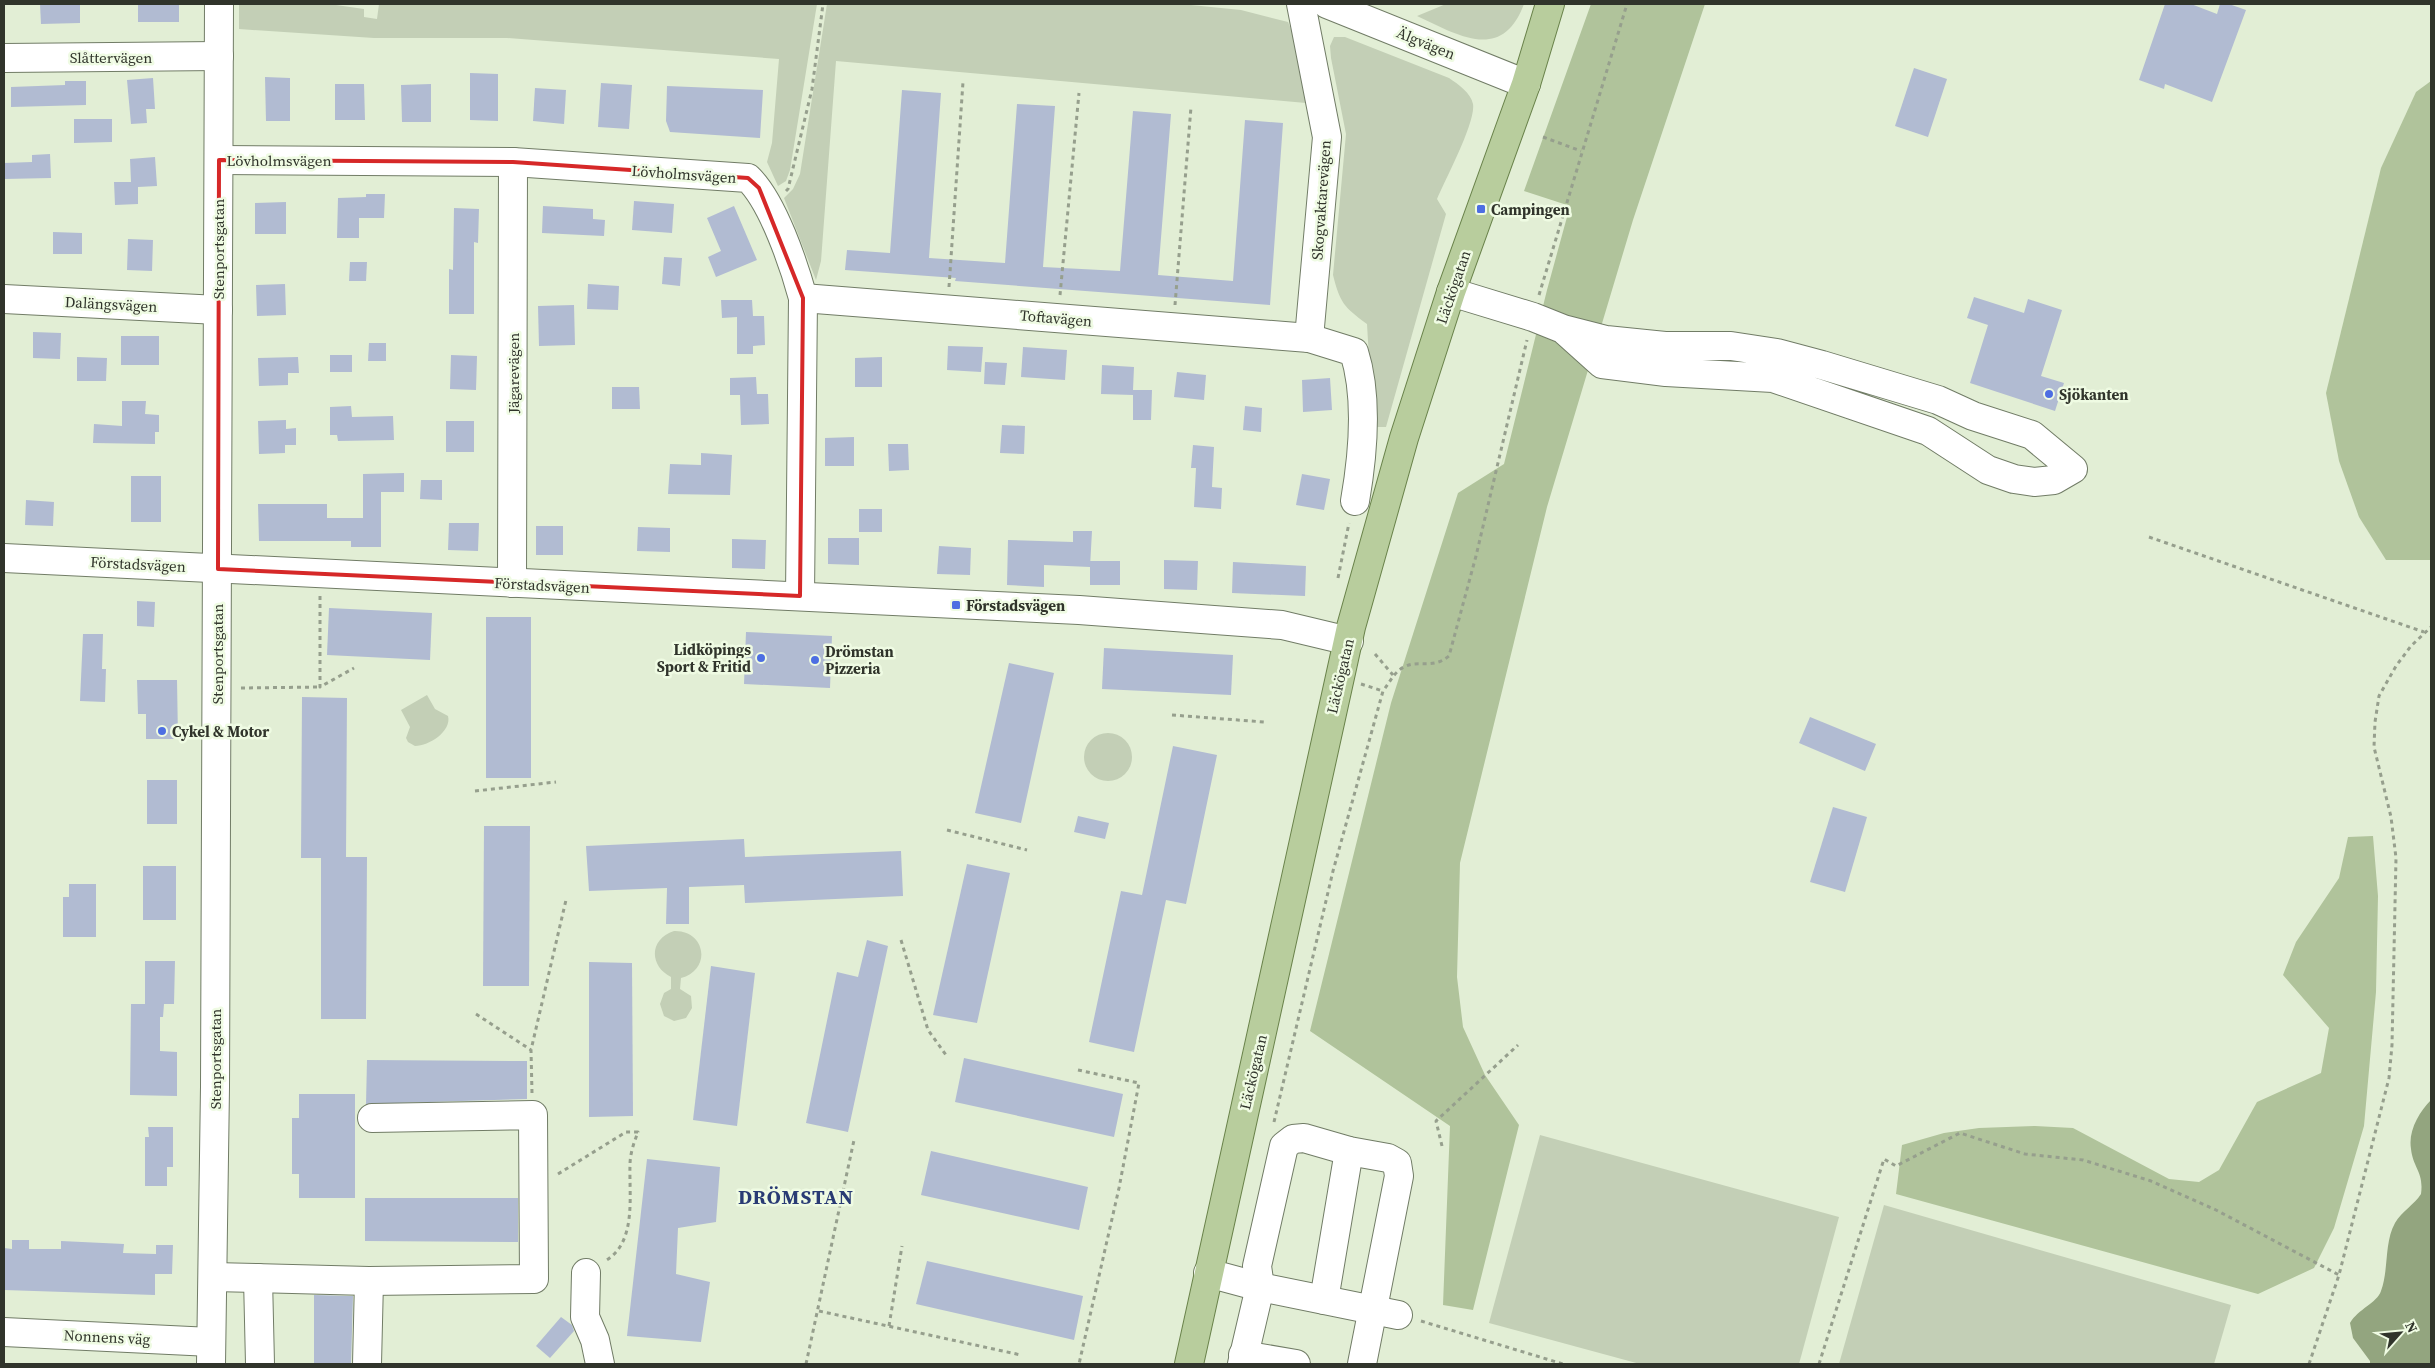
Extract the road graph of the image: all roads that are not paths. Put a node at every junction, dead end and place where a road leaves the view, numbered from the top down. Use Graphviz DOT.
graph roads {
  1 [pos="219,4"];
  2 [pos="1301,4"];
  3 [pos="1327,4"];
  4 [pos="1550,4"];
  5 [pos="219,56"];
  6 [pos="4,58"];
  7 [pos="1526,84"];
  8 [pos="219,160"];
  9 [pos="513,162"];
  10 [pos="1451,292"];
  11 [pos="803,298"];
  12 [pos="4,299"];
  13 [pos="218,310"];
  14 [pos="1563,329"];
  15 [pos="1309,338"];
  16 [pos="1355,500"];
  17 [pos="4,558"];
  18 [pos="218,569"];
  19 [pos="512,583"];
  20 [pos="800,596"];
  21 [pos="1349,641"];
  22 [pos="372,1118"];
  23 [pos="1349,1151"];
  24 [pos="586,1272"];
  25 [pos="1208,1273"];
  26 [pos="212,1278"];
  27 [pos="258,1278"];
  28 [pos="368,1281"];
  29 [pos="1260,1287"];
  30 [pos="1324,1300"];
  31 [pos="1386,1314"];
  32 [pos="4,1332"];
  33 [pos="211,1353"];
  34 [pos="1243,1360"];
  35 [pos="260,1364"];
  36 [pos="367,1364"];
  37 [pos="600,1364"];
  38 [pos="1188,1364"];
  39 [pos="1296,1364"];
  40 [pos="1362,1364"];
  1 -- 5 [label="street, Stenportsgatan"];
  2 -- 15 [label="street, Skogvaktarevägen"];
  3 -- 7 [label="street, Älgvägen"];
  4 -- 7 [label="main road, Läckögatan"];
  5 -- 6 [label="street, Slåttervägen"];
  5 -- 8 [label="street, Stenportsgatan"];
  7 -- 10 [label="main road, Läckögatan"];
  8 -- 9 [label="street, Lövholmsvägen"];
  8 -- 13 [label="street, Stenportsgatan"];
  9 -- 11 [label="street, Lövholmsvägen"];
  9 -- 19 [label="street, Jägarevägen"];
  10 -- 14 [label="street"];
  10 -- 21 [label="main road, Läckögatan"];
  11 -- 15 [label="street, Toftavägen"];
  11 -- 20 [label="street, Lövholmsvägen"];
  12 -- 13 [label="street, Dalängsvägen"];
  13 -- 18 [label="street, Stenportsgatan"];
  14 -- 14 [label="street"];
  15 -- 16 [label="street"];
  17 -- 18 [label="street, Förstadsvägen"];
  18 -- 19 [label="street, Förstadsvägen"];
  18 -- 26 [label="street, Stenportsgatan"];
  19 -- 20 [label="street, Förstadsvägen"];
  20 -- 21 [label="street, Förstadsvägen"];
  21 -- 25 [label="main road, Läckögatan"];
  22 -- 28 [label="street"];
  23 -- 29 [label="street"];
  23 -- 30 [label="street"];
  23 -- 31 [label="street"];
  24 -- 37 [label="street"];
  25 -- 29 [label="street"];
  25 -- 38 [label="main road, Läckögatan"];
  26 -- 27 [label="street"];
  26 -- 33 [label="street, Stenportsgatan"];
  27 -- 28 [label="street"];
  27 -- 35 [label="street"];
  28 -- 36 [label="street"];
  29 -- 30 [label="street"];
  29 -- 34 [label="street"];
  30 -- 31 [label="street"];
  31 -- 40 [label="street"];
  32 -- 33 [label="street, Nonnens väg"];
  34 -- 39 [label="street"];
}
